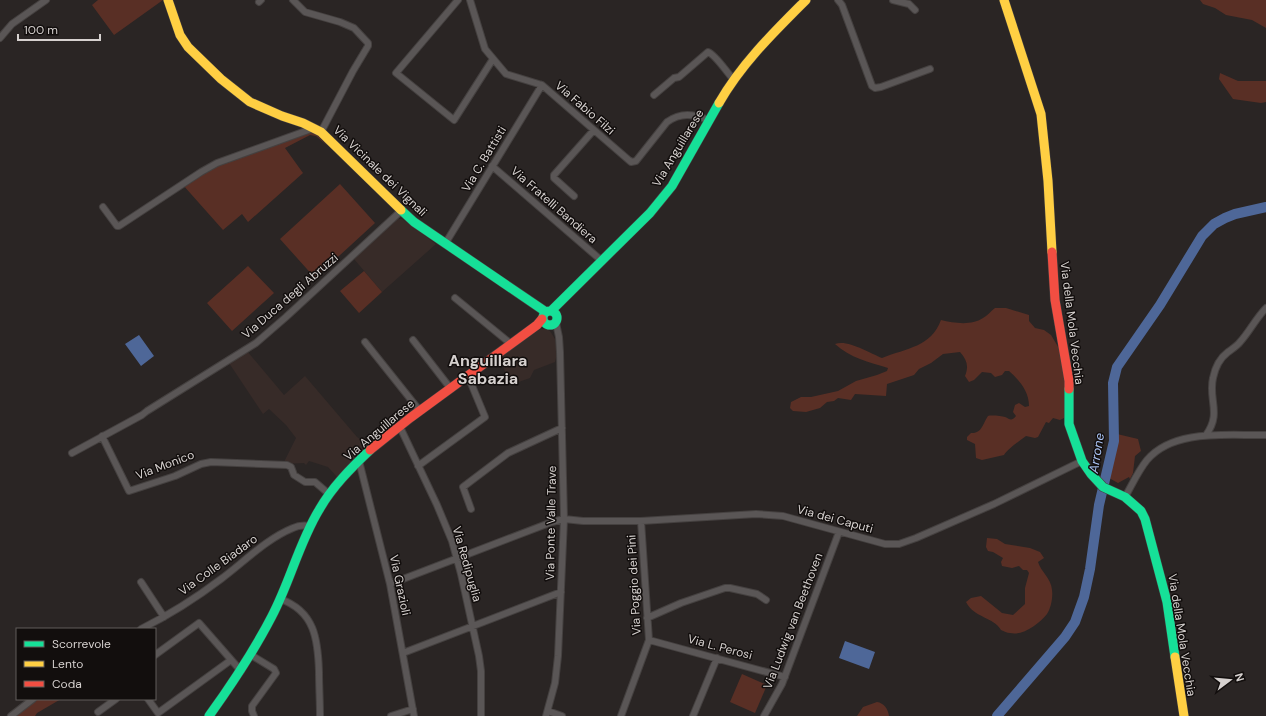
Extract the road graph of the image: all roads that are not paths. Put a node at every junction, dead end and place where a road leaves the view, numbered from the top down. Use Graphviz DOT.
graph roads {
  1 [pos="46,0"];
  2 [pos="168,0"];
  3 [pos="292,0"];
  4 [pos="458,0"];
  5 [pos="470,0"];
  6 [pos="806,0"];
  7 [pos="838,0"];
  8 [pos="893,0"];
  9 [pos="1004,0"];
  10 [pos="915,10"];
  11 [pos="0,38"];
  12 [pos="493,59"];
  13 [pos="930,69"];
  14 [pos="734,80"];
  15 [pos="542,85"];
  16 [pos="654,95"];
  17 [pos="709,120"];
  18 [pos="317,130"];
  19 [pos="594,131"];
  20 [pos="492,166"];
  21 [pos="574,196"];
  22 [pos="103,207"];
  23 [pos="402,210"];
  24 [pos="445,244"];
  25 [pos="602,261"];
  26 [pos="455,298"];
  27 [pos="1266,308"];
  28 [pos="548,319"];
  29 [pos="413,340"];
  30 [pos="365,342"];
  31 [pos="511,344"];
  32 [pos="468,376"];
  33 [pos="451,389"];
  34 [pos="420,411"];
  35 [pos="400,427"];
  36 [pos="562,428"];
  37 [pos="1206,435"];
  38 [pos="1266,435"];
  39 [pos="102,436"];
  40 [pos="72,453"];
  41 [pos="359,461"];
  42 [pos="1082,461"];
  43 [pos="418,466"];
  44 [pos="329,494"];
  45 [pos="1125,497"];
  46 [pos="471,509"];
  47 [pos="564,519"];
  48 [pos="641,521"];
  49 [pos="310,526"];
  50 [pos="839,532"];
  51 [pos="457,559"];
  52 [pos="141,582"];
  53 [pos="390,584"];
  54 [pos="561,592"];
  55 [pos="280,599"];
  56 [pos="766,600"];
  57 [pos="164,617"];
  58 [pos="647,618"];
  59 [pos="472,626"];
  60 [pos="143,628"];
  61 [pos="648,640"];
  62 [pos="403,653"];
  63 [pos="156,654"];
  64 [pos="251,655"];
  65 [pos="718,658"];
  66 [pos="231,660"];
  67 [pos="241,671"];
  68 [pos="785,676"];
  69 [pos="32,700"];
  70 [pos="115,700"];
  71 [pos="149,700"];
  72 [pos="413,709"];
  73 [pos="98,712"];
  74 [pos="547,714"];
  75 [pos="10,716"];
  76 [pos="209,716"];
  77 [pos="254,716"];
  78 [pos="320,716"];
  79 [pos="391,716"];
  80 [pos="414,716"];
  81 [pos="481,716"];
  82 [pos="562,716"];
  83 [pos="621,716"];
  84 [pos="693,716"];
  85 [pos="764,716"];
  86 [pos="1184,716"];
  1 -- 11 [label="street"];
  2 -- 18 [label="street, Via Vicinale dei Vignali"];
  3 -- 18 [label="street"];
  4 -- 12 [label="street"];
  5 -- 12 [label="street, Via Fabio Filzi"];
  6 -- 14 [label="street, Via Anguillarese"];
  7 -- 13 [label="street"];
  8 -- 10 [label="street"];
  9 -- 42 [label="street, Via della Mola Vecchia"];
  12 -- 15 [label="street, Via Fabio Filzi"];
  14 -- 16 [label="street"];
  14 -- 17 [label="street, Via Anguillarese"];
  15 -- 19 [label="street, Via Fabio Filzi"];
  15 -- 20 [label="street, Via C. Battisti"];
  17 -- 19 [label="street, Via Fabio Filzi"];
  17 -- 25 [label="street, Via Anguillarese"];
  18 -- 22 [label="street"];
  18 -- 23 [label="street, Via Vicinale dei Vignali"];
  19 -- 21 [label="street"];
  20 -- 24 [label="street, Via C. Battisti"];
  20 -- 25 [label="street, Via Fratelli Bandiera"];
  23 -- 24 [label="street, Via Vicinale dei Vignali"];
  23 -- 39 [label="street, Via Duca degli Abruzzi"];
  24 -- 28 [label="street, Via Vicinale dei Vignali"];
  25 -- 28 [label="street, Via Anguillarese"];
  26 -- 31 [label="street"];
  27 -- 37 [label="street"];
  28 -- 31 [label="street, Via Anguillarese"];
  28 -- 36 [label="street, Via Ponte Valle Trave"];
  29 -- 33 [label="street"];
  30 -- 34 [label="street"];
  31 -- 32 [label="street, Via Anguillarese"];
  32 -- 33 [label="street, Via Anguillarese"];
  32 -- 43 [label="street"];
  33 -- 34 [label="street, Via Anguillarese"];
  34 -- 35 [label="street, Via Anguillarese"];
  35 -- 41 [label="street, Via Anguillarese"];
  35 -- 43 [label="street, Via Redipuglia"];
  36 -- 46 [label="street"];
  36 -- 47 [label="street, Via Ponte Valle Trave"];
  37 -- 38 [label="street"];
  37 -- 45 [label="street"];
  39 -- 40 [label="street, Via Duca degli Abruzzi"];
  39 -- 44 [label="street, Via Monico"];
  41 -- 44 [label="street, Via Anguillarese"];
  41 -- 53 [label="street, Via Grazioli"];
  42 -- 45 [label="street, Via della Mola Vecchia"];
  42 -- 50 [label="street, Via dei Caputi"];
  43 -- 51 [label="street, Via Redipuglia"];
  44 -- 49 [label="street, Via Anguillarese"];
  45 -- 86 [label="street, Via della Mola Vecchia"];
  47 -- 48 [label="street, Via dei Caputi"];
  47 -- 51 [label="street"];
  47 -- 54 [label="street, Via Ponte Valle Trave"];
  48 -- 50 [label="street, Via dei Caputi"];
  48 -- 58 [label="street, Via Poggio dei Pini"];
  49 -- 55 [label="street, Via Anguillarese"];
  49 -- 57 [label="street, Via Colle Biadaro"];
  50 -- 68 [label="street, Via Ludwig van Beethoven"];
  51 -- 53 [label="street"];
  51 -- 59 [label="street, Via Redipuglia"];
  52 -- 57 [label="street"];
  53 -- 62 [label="street, Via Grazioli"];
  54 -- 59 [label="street"];
  54 -- 74 [label="street, Via Ponte Valle Trave"];
  55 -- 64 [label="street, Via Anguillarese"];
  55 -- 78 [label="street"];
  56 -- 58 [label="street"];
  57 -- 60 [label="street, Via Colle Biadaro"];
  58 -- 61 [label="street, Via Poggio dei Pini"];
  59 -- 62 [label="street"];
  59 -- 81 [label="street, Via Redipuglia"];
  61 -- 65 [label="street, Via L. Perosi"];
  61 -- 83 [label="street, Via Poggio dei Pini"];
  62 -- 72 [label="street, Via Grazioli"];
  63 -- 66 [label="street"];
  64 -- 67 [label="street, Via Anguillarese"];
  64 -- 77 [label="street"];
  65 -- 68 [label="street, Via L. Perosi"];
  65 -- 84 [label="street"];
  66 -- 67 [label="street"];
  66 -- 71 [label="street"];
  67 -- 76 [label="street, Via Anguillarese"];
  68 -- 85 [label="street, Via Ludwig van Beethoven"];
  69 -- 75 [label="street"];
  70 -- 73 [label="street"];
  72 -- 79 [label="street"];
  72 -- 80 [label="street, Via Grazioli"];
  74 -- 82 [label="street"];
}
